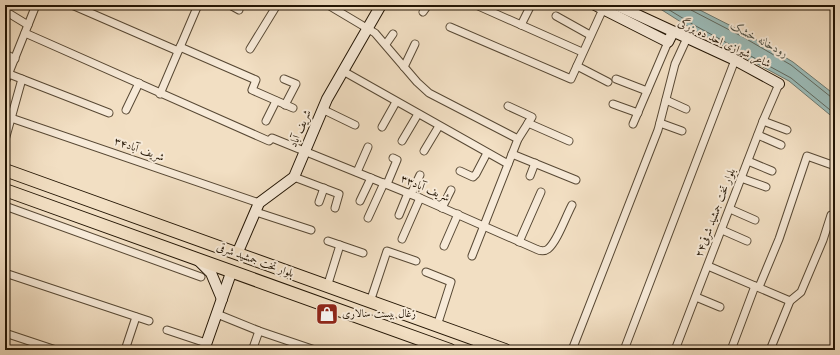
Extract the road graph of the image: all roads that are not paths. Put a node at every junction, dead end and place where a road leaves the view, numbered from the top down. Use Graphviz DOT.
graph roads {
  1 [pos="36,5"];
  2 [pos="72,5"];
  3 [pos="197,5"];
  4 [pos="230,5"];
  5 [pos="277,5"];
  6 [pos="328,5"];
  7 [pos="381,5"];
  8 [pos="428,5"];
  9 [pos="476,5"];
  10 [pos="531,5"];
  11 [pos="616,5"];
  12 [pos="599,7"];
  13 [pos="239,10"];
  14 [pos="5,11"];
  15 [pos="423,12"];
  16 [pos="556,16"];
  17 [pos="28,25"];
  18 [pos="521,25"];
  19 [pos="450,27"];
  20 [pos="368,28"];
  21 [pos="25,33"];
  22 [pos="393,34"];
  23 [pos="590,35"];
  24 [pos="670,37"];
  25 [pos="687,38"];
  26 [pos="386,44"];
  27 [pos="416,44"];
  28 [pos="179,49"];
  29 [pos="250,49"];
  30 [pos="582,52"];
  31 [pos="5,54"];
  32 [pos="15,59"];
  33 [pos="735,60"];
  34 [pos="577,66"];
  35 [pos="404,67"];
  36 [pos="343,71"];
  37 [pos="7,78"];
  38 [pos="22,79"];
  39 [pos="284,79"];
  40 [pos="616,79"];
  41 [pos="608,82"];
  42 [pos="139,83"];
  43 [pos="779,84"];
  44 [pos="20,87"];
  45 [pos="647,91"];
  46 [pos="160,94"];
  47 [pos="666,100"];
  48 [pos="276,101"];
  49 [pos="396,102"];
  50 [pos="613,104"];
  51 [pos="286,105"];
  52 [pos="508,106"];
  53 [pos="293,108"];
  54 [pos="322,109"];
  55 [pos="686,109"];
  56 [pos="126,110"];
  57 [pos="109,112"];
  58 [pos="638,113"];
  59 [pos="418,114"];
  60 [pos="11,118"];
  61 [pos="530,120"];
  62 [pos="266,121"];
  63 [pos="763,121"];
  64 [pos="660,123"];
  65 [pos="633,124"];
  66 [pos="355,125"];
  67 [pos="439,126"];
  68 [pos="382,127"];
  69 [pos="7,128"];
  70 [pos="787,130"];
  71 [pos="682,131"];
  72 [pos="758,135"];
  73 [pos="518,139"];
  74 [pos="5,140"];
  75 [pos="402,141"];
  76 [pos="569,141"];
  77 [pos="781,145"];
  78 [pos="368,147"];
  79 [pos="305,151"];
  80 [pos="424,151"];
  81 [pos="487,153"];
  82 [pos="512,154"];
  83 [pos="393,158"];
  84 [pos="748,161"];
  85 [pos="535,163"];
  86 [pos="508,164"];
  87 [pos="835,166"];
  88 [pos="5,170"];
  89 [pos="460,171"];
  90 [pos="772,171"];
  91 [pos="357,172"];
  92 [pos="420,175"];
  93 [pos="530,176"];
  94 [pos="294,177"];
  95 [pos="371,178"];
  96 [pos="742,178"];
  97 [pos="576,180"];
  98 [pos="386,184"];
  99 [pos="766,187"];
  100 [pos="324,188"];
  101 [pos="5,190"];
  102 [pos="451,190"];
  103 [pos="541,192"];
  104 [pos="410,194"];
  105 [pos="420,198"];
  106 [pos="319,202"];
  107 [pos="360,202"];
  108 [pos="572,205"];
  109 [pos="5,206"];
  110 [pos="107,207"];
  111 [pos="258,208"];
  112 [pos="335,208"];
  113 [pos="442,208"];
  114 [pos="730,209"];
  115 [pos="399,214"];
  116 [pos="458,214"];
  117 [pos="831,215"];
  118 [pos="368,218"];
  119 [pos="755,220"];
  120 [pos="100,225"];
  121 [pos="484,225"];
  122 [pos="311,230"];
  123 [pos="722,230"];
  124 [pos="402,239"];
  125 [pos="328,241"];
  126 [pos="747,241"];
  127 [pos="519,242"];
  128 [pos="340,245"];
  129 [pos="444,246"];
  130 [pos="363,253"];
  131 [pos="237,254"];
  132 [pos="472,256"];
  133 [pos="199,261"];
  134 [pos="416,261"];
  135 [pos="708,266"];
  136 [pos="426,272"];
  137 [pos="5,273"];
  138 [pos="230,273"];
  139 [pos="201,277"];
  140 [pos="327,287"];
  141 [pos="757,287"];
  142 [pos="696,297"];
  143 [pos="222,299"];
  144 [pos="790,301"];
  145 [pos="373,303"];
  146 [pos="720,307"];
  147 [pos="217,314"];
  148 [pos="136,317"];
  149 [pos="149,321"];
  150 [pos="369,322"];
  151 [pos="437,326"];
  152 [pos="167,330"];
  153 [pos="259,331"];
  154 [pos="5,333"];
  155 [pos="205,347"];
  156 [pos="253,348"];
  157 [pos="56,350"];
  158 [pos="125,350"];
  159 [pos="315,350"];
  160 [pos="450,350"];
  161 [pos="505,350"];
  162 [pos="572,350"];
  163 [pos="624,350"];
  164 [pos="675,350"];
  165 [pos="731,350"];
  166 [pos="770,350"];
  1 -- 17 [label="street"];
  2 -- 28 [label="street"];
  3 -- 28 [label="street"];
  4 -- 13 [label="street"];
  5 -- 29 [label="street"];
  6 -- 20 [label="street"];
  7 -- 20 [label="street, شریف آباد"];
  8 -- 15 [label="street"];
  9 -- 18 [label="street"];
  10 -- 18 [label="street"];
  11 -- 24 [label="street, شاعر شیرازی احد ده بزرگی"];
  12 -- 23 [label="street"];
  12 -- 24 [label="street"];
  14 -- 17 [label="street"];
  16 -- 23 [label="street"];
  17 -- 21 [label="street"];
  18 -- 30 [label="street"];
  19 -- 34 [label="street"];
  20 -- 26 [label="street"];
  20 -- 36 [label="street, شریف آباد"];
  21 -- 32 [label="street"];
  21 -- 42 [label="street"];
  22 -- 26 [label="street"];
  23 -- 30 [label="street"];
  24 -- 25 [label="street, شاعر شیرازی احد ده بزرگی"];
  24 -- 45 [label="street"];
  25 -- 33 [label="street, شاعر شیرازی احد ده بزرگی"];
  25 -- 47 [label="street"];
  26 -- 35 [label="street"];
  27 -- 35 [label="street"];
  28 -- 46 [label="street"];
  28 -- 48 [label="street"];
  30 -- 34 [label="street"];
  31 -- 32 [label="street"];
  32 -- 37 [label="street"];
  33 -- 43 [label="street, شاعر شیرازی احد ده بزرگی"];
  33 -- 163 [label="street"];
  34 -- 41 [label="street"];
  35 -- 73 [label="street"];
  36 -- 49 [label="street"];
  36 -- 54 [label="street, شریف آباد"];
  37 -- 38 [label="street"];
  37 -- 44 [label="street"];
  38 -- 44 [label="street"];
  38 -- 57 [label="street"];
  39 -- 51 [label="street"];
  40 -- 45 [label="street"];
  42 -- 46 [label="street"];
  42 -- 56 [label="street"];
  43 -- 63 [label="street, بلوار تخت جمشید شرقی۲۴"];
  44 -- 60 [label="street"];
  45 -- 58 [label="street"];
  46 -- 79 [label="street, شریف آباد۳۳"];
  47 -- 55 [label="street"];
  47 -- 64 [label="street"];
  48 -- 51 [label="street"];
  48 -- 62 [label="street"];
  49 -- 59 [label="street"];
  49 -- 68 [label="street"];
  50 -- 58 [label="street"];
  51 -- 53 [label="street"];
  52 -- 61 [label="street"];
  54 -- 66 [label="street"];
  54 -- 79 [label="street, شریف آباد"];
  58 -- 65 [label="street"];
  59 -- 67 [label="street"];
  59 -- 75 [label="street"];
  60 -- 69 [label="street"];
  60 -- 111 [label="street, شریف آباد۳۴"];
  61 -- 73 [label="street"];
  61 -- 76 [label="street"];
  63 -- 70 [label="street"];
  63 -- 72 [label="street, بلوار تخت جمشید شرقی۲۴"];
  64 -- 71 [label="street"];
  64 -- 162 [label="street"];
  67 -- 80 [label="street"];
  67 -- 81 [label="street"];
  69 -- 74 [label="street"];
  72 -- 77 [label="street"];
  72 -- 84 [label="street, بلوار تخت جمشید شرقی۲۴"];
  73 -- 82 [label="street"];
  78 -- 91 [label="street"];
  79 -- 91 [label="street, شریف آباد۳۳"];
  79 -- 94 [label="street, شریف آباد"];
  81 -- 86 [label="street"];
  81 -- 89 [label="street"];
  82 -- 85 [label="street"];
  82 -- 86 [label="street"];
  83 -- 98 [label="street"];
  84 -- 90 [label="street"];
  84 -- 96 [label="street, بلوار تخت جمشید شرقی۲۴"];
  85 -- 93 [label="street"];
  85 -- 97 [label="street"];
  86 -- 121 [label="street"];
  87 -- 141 [label="street"];
  88 -- 110 [label="main road, بلوار تخت جمشید شرقی"];
  91 -- 95 [label="street, شریف آباد۳۳"];
  92 -- 104 [label="street"];
  94 -- 100 [label="street"];
  94 -- 111 [label="street"];
  95 -- 98 [label="street, شریف آباد۳۳"];
  95 -- 107 [label="street"];
  96 -- 99 [label="street"];
  96 -- 114 [label="street, بلوار تخت جمشید شرقی۲۴"];
  98 -- 104 [label="street, شریف آباد۳۳"];
  98 -- 118 [label="street"];
  100 -- 106 [label="street"];
  100 -- 112 [label="street"];
  101 -- 120 [label="main road, بلوار تخت جمشید شرقی"];
  102 -- 113 [label="street"];
  103 -- 127 [label="street"];
  104 -- 105 [label="street, شریف آباد۳۳"];
  104 -- 115 [label="street"];
  105 -- 113 [label="street, شریف آباد۳۳"];
  105 -- 124 [label="street"];
  108 -- 127 [label="street, شریف آباد۳۳"];
  109 -- 139 [label="street"];
  110 -- 120 [label="main road"];
  110 -- 131 [label="main road, بلوار تخت جمشید شرقی"];
  111 -- 122 [label="street, شریف آباد۳۴"];
  111 -- 131 [label="street"];
  113 -- 116 [label="street, شریف آباد۳۳"];
  114 -- 119 [label="street"];
  114 -- 123 [label="street, بلوار تخت جمشید شرقی۲۴"];
  116 -- 121 [label="street, شریف آباد۳۳"];
  116 -- 129 [label="street"];
  117 -- 144 [label="street"];
  120 -- 133 [label="main road, بلوار تخت جمشید شرقی"];
  121 -- 127 [label="street, شریف آباد۳۳"];
  121 -- 132 [label="street"];
  123 -- 126 [label="street"];
  123 -- 135 [label="street, بلوار تخت جمشید شرقی۲۴"];
  125 -- 128 [label="street"];
  128 -- 130 [label="street"];
  128 -- 140 [label="street"];
  131 -- 140 [label="main road, بلوار تخت جمشید شرقی"];
  133 -- 138 [label="main road, بلوار تخت جمشید شرقی"];
  133 -- 143 [label="street"];
  134 -- 145 [label="street"];
  135 -- 141 [label="street"];
  135 -- 142 [label="street, بلوار تخت جمشید شرقی۲۴"];
  136 -- 151 [label="street"];
  137 -- 148 [label="street"];
  138 -- 143 [label="street"];
  138 -- 150 [label="main road, بلوار تخت جمشید شرقی"];
  140 -- 145 [label="main road, بلوار تخت جمشید شرقی"];
  141 -- 144 [label="street"];
  141 -- 165 [label="street"];
  142 -- 146 [label="street"];
  142 -- 164 [label="street, بلوار تخت جمشید شرقی۲۴"];
  143 -- 147 [label="street"];
  144 -- 166 [label="street"];
  145 -- 150 [label="main road"];
  145 -- 151 [label="main road, بلوار تخت جمشید شرقی"];
  147 -- 153 [label="street"];
  147 -- 155 [label="street"];
  148 -- 149 [label="street"];
  148 -- 158 [label="street"];
  150 -- 160 [label="main road, بلوار تخت جمشید شرقی"];
  151 -- 161 [label="main road, بلوار تخت جمشید شرقی"];
  152 -- 155 [label="street"];
  153 -- 156 [label="street"];
  153 -- 159 [label="street"];
  154 -- 157 [label="street"];
}
